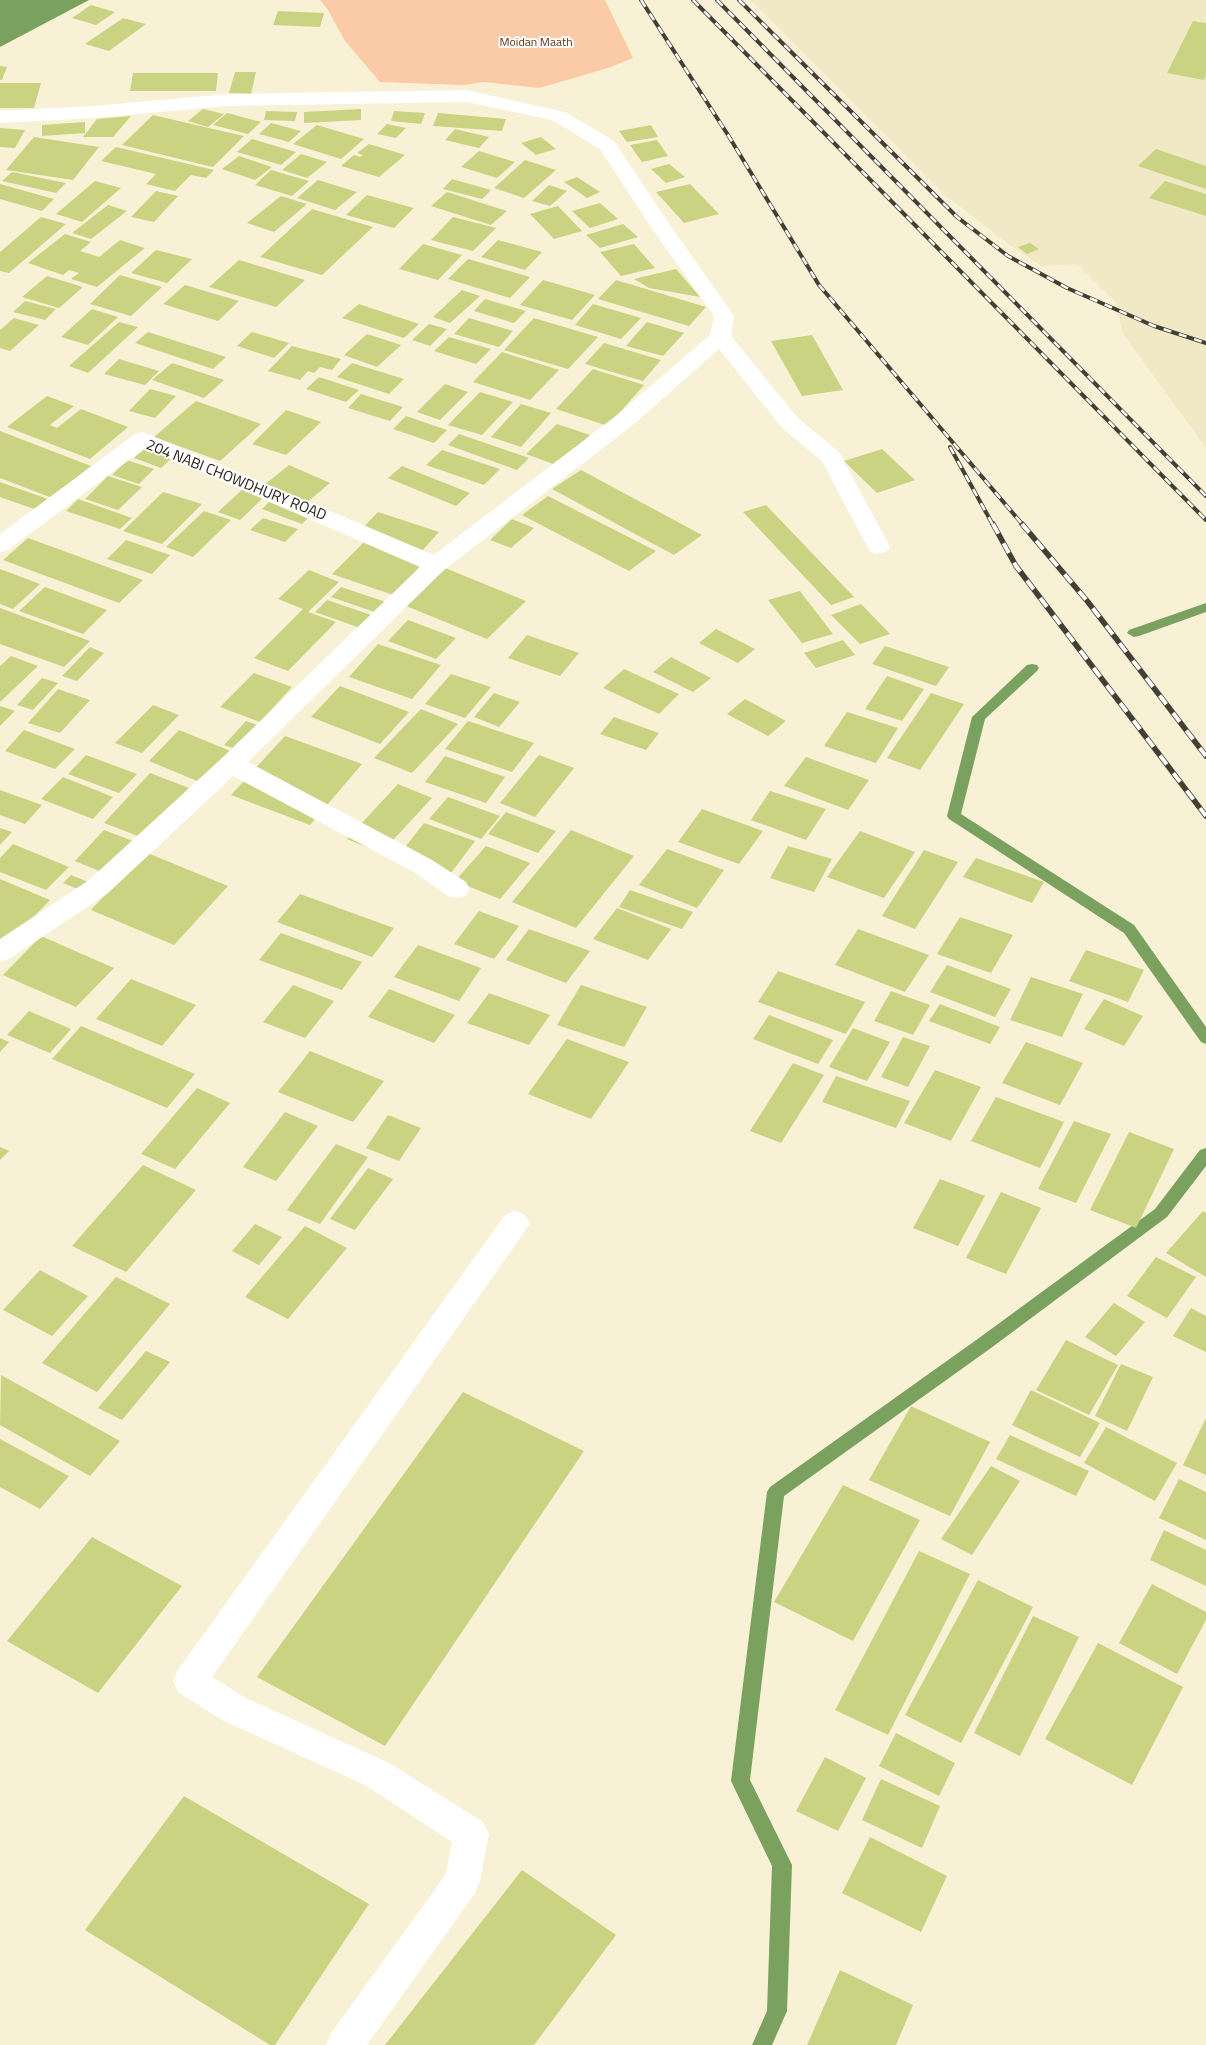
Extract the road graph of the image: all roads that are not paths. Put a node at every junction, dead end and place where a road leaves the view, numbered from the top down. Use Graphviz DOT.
graph roads {
  1 [pos="0,117"];
  2 [pos="720,337"];
  3 [pos="0,545"];
  4 [pos="878,547"];
  5 [pos="436,565"];
  6 [pos="231,764"];
  7 [pos="457,889"];
  8 [pos="0,952"];
  9 [pos="515,1224"];
  10 [pos="346,2045"];
  1 -- 2 [label="street"];
  2 -- 4 [label="street"];
  2 -- 5 [label="street"];
  3 -- 5 [label="street, 204 NABI CHOWDHURY ROAD"];
  5 -- 6 [label="street"];
  6 -- 7 [label="street"];
  6 -- 8 [label="street"];
  9 -- 10 [label="street"];
}
